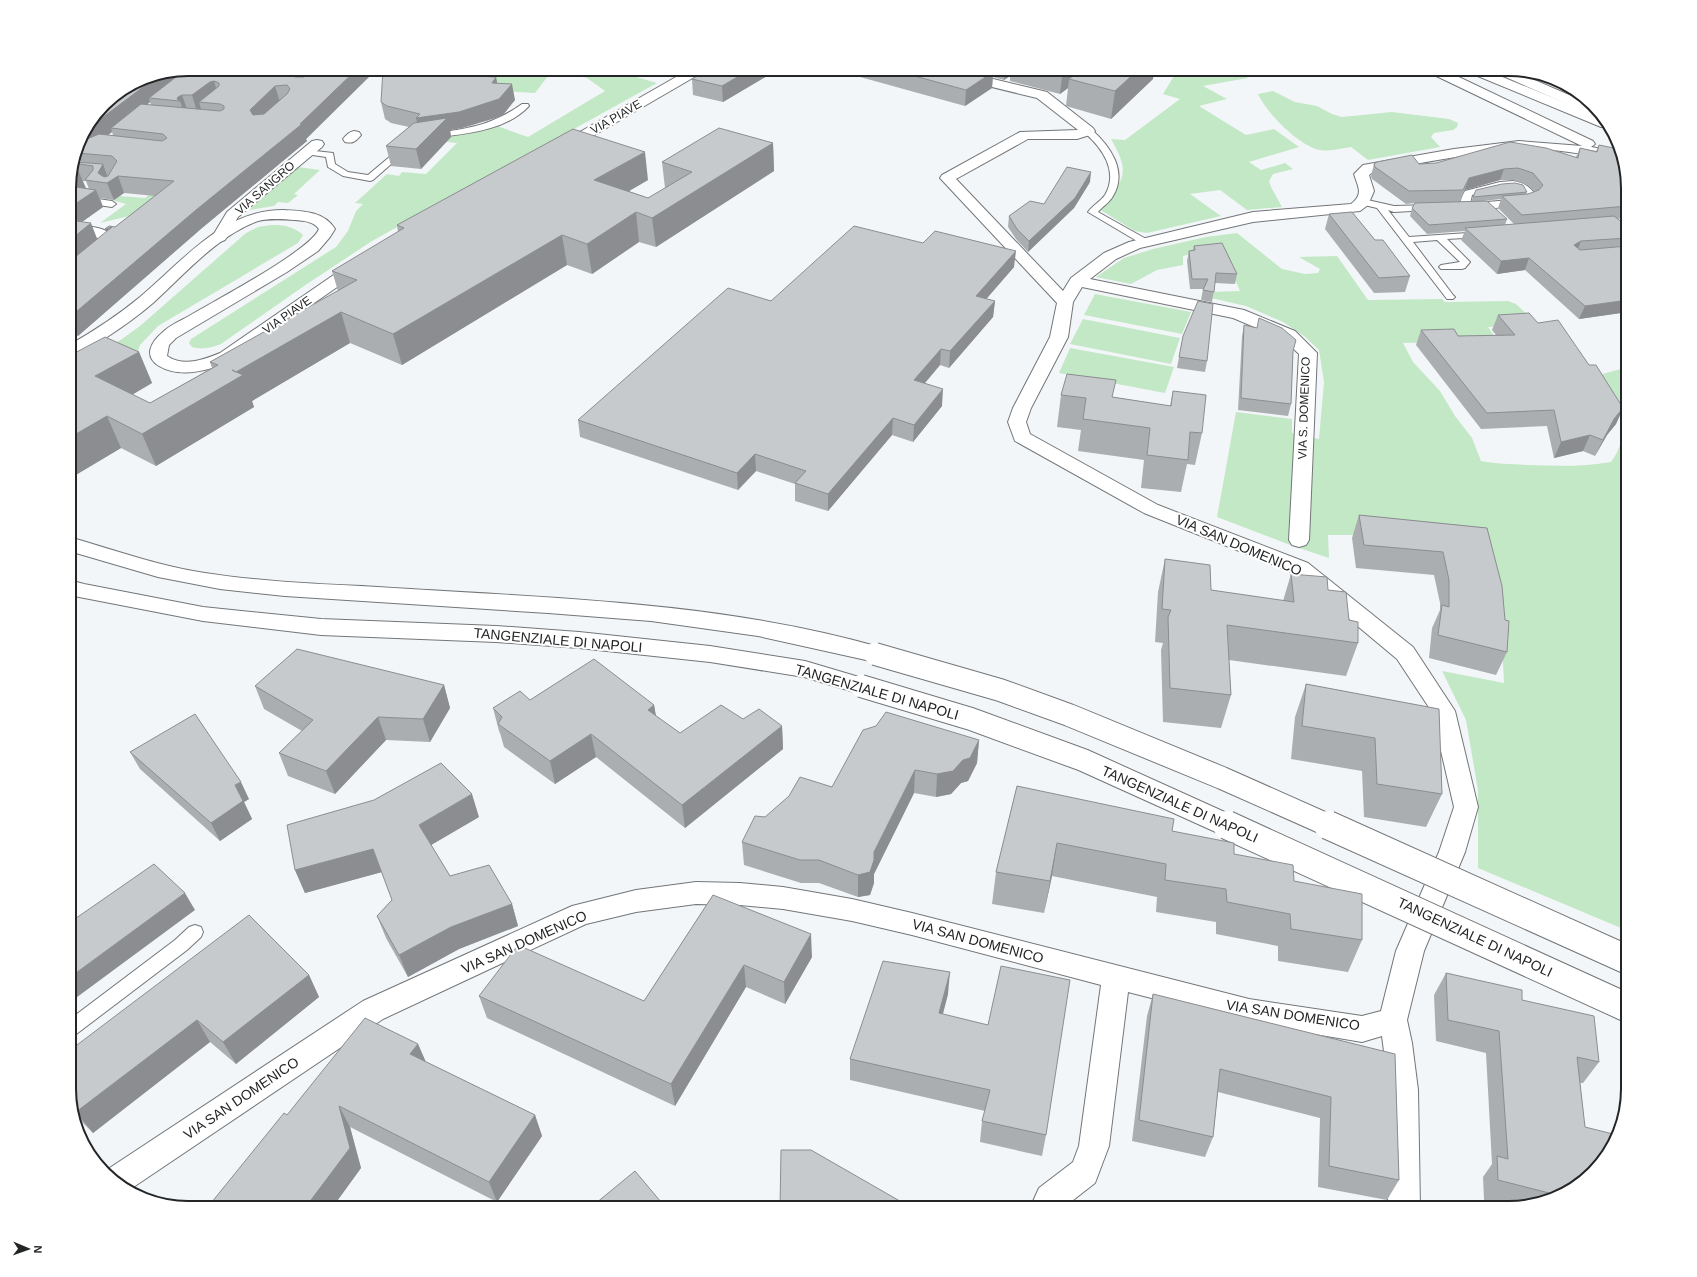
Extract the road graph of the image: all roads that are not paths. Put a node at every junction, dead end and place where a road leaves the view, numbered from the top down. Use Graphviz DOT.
graph roads {
  1 [pos="687,76"];
  2 [pos="963,76"];
  3 [pos="1446,76"];
  4 [pos="1489,76"];
  5 [pos="1514,76"];
  6 [pos="1068,96"];
  7 [pos="1055,105"];
  8 [pos="525,106"];
  9 [pos="1586,107"];
  10 [pos="1598,121"];
  11 [pos="1540,122"];
  12 [pos="1088,131"];
  13 [pos="422,138"];
  14 [pos="314,139"];
  15 [pos="409,144"];
  16 [pos="1519,145"];
  17 [pos="550,155"];
  18 [pos="1616,155"];
  19 [pos="77,173"];
  20 [pos="87,174"];
  21 [pos="91,190"];
  22 [pos="76,199"];
  23 [pos="83,200"];
  24 [pos="112,204"];
  25 [pos="1372,204"];
  26 [pos="1487,205"];
  27 [pos="1435,208"];
  28 [pos="1498,216"];
  29 [pos="76,230"];
  30 [pos="1491,233"];
  31 [pos="220,237"];
  32 [pos="1439,237"];
  33 [pos="1406,240"];
  34 [pos="1146,242"];
  35 [pos="373,256"];
  36 [pos="1444,267"];
  37 [pos="76,269"];
  38 [pos="1077,281"];
  39 [pos="1450,297"];
  40 [pos="1065,302"];
  41 [pos="76,348"];
  42 [pos="1299,540"];
  43 [pos="76,546"];
  44 [pos="76,589"];
  45 [pos="195,932"];
  46 [pos="1621,957"];
  47 [pos="1116,978"];
  48 [pos="1576,983"];
  49 [pos="1621,1005"];
  50 [pos="1621,1010"];
  51 [pos="1392,1020"];
  52 [pos="76,1025"];
  53 [pos="120,1178"];
  54 [pos="1049,1201"];
  55 [pos="1404,1201"];
  1 -- 17 [label="main road, VIA PIAVE"];
  2 -- 7 [label="main road"];
  3 -- 11 [label="main road"];
  4 -- 10 [label="main road"];
  5 -- 9 [label="main road"];
  6 -- 7 [label="main road"];
  7 -- 12 [label="main road"];
  8 -- 13 [label="lane"];
  11 -- 16 [label="main road"];
  11 -- 18 [label="main road"];
  12 -- 34 [label="lane"];
  12 -- 40 [label="main road"];
  14 -- 15 [label="lane"];
  14 -- 31 [label="main road, VIA SANGRO"];
  16 -- 18 [label="main road"];
  16 -- 25 [label="main road"];
  19 -- 20 [label="lane"];
  21 -- 23 [label="lane"];
  22 -- 23 [label="lane"];
  23 -- 24 [label="lane"];
  25 -- 27 [label="lane"];
  25 -- 33 [label="lane"];
  25 -- 34 [label="main road, VIA SAN DOMENICO"];
  26 -- 26 [label="lane"];
  26 -- 28 [label="lane"];
  29 -- 37 [label="main road"];
  30 -- 32 [label="lane"];
  31 -- 35 [label="main road, VIA PIAVE"];
  31 -- 41 [label="main road, VIA PIAVE"];
  32 -- 33 [label="lane"];
  32 -- 36 [label="lane"];
  33 -- 39 [label="lane"];
  34 -- 38 [label="main road, VIA SAN DOMENICO"];
  38 -- 40 [label="main road, VIA SAN DOMENICO"];
  38 -- 42 [label="main road, VIA S. DOMENICO"];
  40 -- 51 [label="main road, VIA SAN DOMENICO"];
  43 -- 46 [label="main road, bridge"];
  44 -- 48 [label="main road, TANGENZIALE DI NAPOLI, bridge"];
  45 -- 52 [label="lane"];
  47 -- 51 [label="main road, VIA SAN DOMENICO"];
  47 -- 53 [label="main road, VIA SAN DOMENICO"];
  47 -- 54 [label="main road"];
  48 -- 49 [label="main road, TANGENZIALE DI NAPOLI, bridge"];
  48 -- 50 [label="main road, bridge"];
  51 -- 55 [label="main road"];
}
